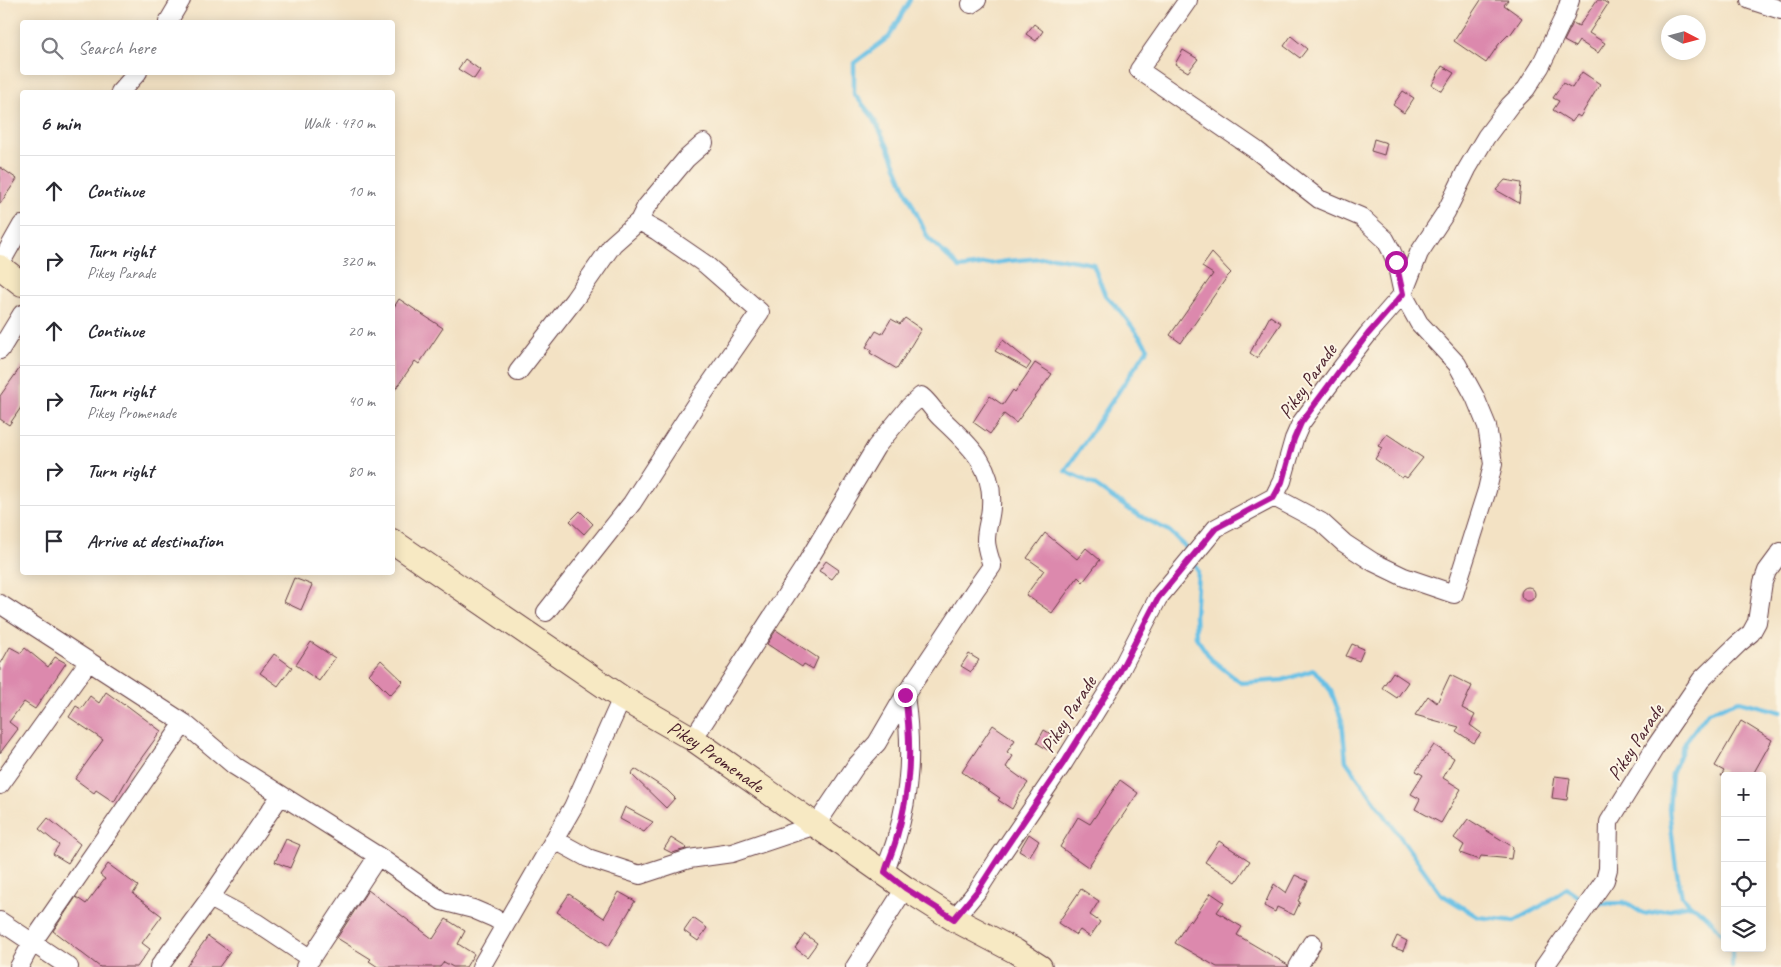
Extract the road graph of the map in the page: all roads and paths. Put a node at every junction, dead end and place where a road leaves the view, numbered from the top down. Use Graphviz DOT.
graph roads {
  1 [pos="181,0"];
  2 [pos="1186,0"];
  3 [pos="1570,0"];
  4 [pos="1750,0"];
  5 [pos="1781,10"];
  6 [pos="169,20"];
  7 [pos="135,75"];
  8 [pos="122,90"];
  9 [pos="704,143"];
  10 [pos="639,221"];
  11 [pos="20,229"];
  12 [pos="0,264"];
  13 [pos="0,267"];
  14 [pos="20,282"];
  15 [pos="1403,294"];
  16 [pos="20,317"];
  17 [pos="0,350"];
  18 [pos="518,372"];
  19 [pos="1274,497"];
  20 [pos="395,543"];
  21 [pos="1781,552"];
  22 [pos="0,604"];
  23 [pos="546,612"];
  24 [pos="89,661"];
  25 [pos="905,695"];
  26 [pos="622,698"];
  27 [pos="184,723"];
  28 [pos="693,739"];
  29 [pos="0,785"];
  30 [pos="281,795"];
  31 [pos="816,825"];
  32 [pos="555,840"];
  33 [pos="378,856"];
  34 [pos="885,872"];
  35 [pos="905,888"];
  36 [pos="210,898"];
  37 [pos="954,919"];
  38 [pos="0,921"];
  39 [pos="505,926"];
  40 [pos="32,942"];
  41 [pos="1312,943"];
  42 [pos="308,963"];
  43 [pos="19,967"];
  44 [pos="69,967"];
  45 [pos="159,967"];
  46 [pos="481,967"];
  47 [pos="856,967"];
  48 [pos="1040,967"];
  49 [pos="1298,967"];
  50 [pos="1544,967"];
  1 -- 6 [label="street"];
  2 -- 15 [label="street"];
  3 -- 15 [label="street, Pikey Parade"];
  4 -- 5 [label="street"];
  7 -- 8 [label="street"];
  9 -- 10 [label="street"];
  10 -- 18 [label="street"];
  10 -- 23 [label="street"];
  11 -- 12 [label="street"];
  13 -- 14 [label="street"];
  15 -- 19 [label="street, Pikey Parade"];
  15 -- 19 [label="street"];
  16 -- 17 [label="street"];
  19 -- 37 [label="street, Pikey Parade"];
  20 -- 26 [label="street, Pikey Promenade"];
  21 -- 50 [label="street, Pikey Parade"];
  22 -- 24 [label="street"];
  24 -- 27 [label="street"];
  24 -- 29 [label="street"];
  25 -- 28 [label="street"];
  25 -- 31 [label="street"];
  25 -- 34 [label="street"];
  26 -- 28 [label="street, Pikey Promenade"];
  26 -- 32 [label="street"];
  27 -- 30 [label="street"];
  27 -- 40 [label="street"];
  28 -- 31 [label="street, Pikey Promenade"];
  30 -- 33 [label="street"];
  30 -- 36 [label="street"];
  31 -- 32 [label="street"];
  31 -- 34 [label="street, Pikey Promenade"];
  32 -- 39 [label="street"];
  33 -- 39 [label="street"];
  33 -- 42 [label="street"];
  34 -- 35 [label="street, Pikey Promenade"];
  35 -- 37 [label="street, Pikey Promenade"];
  35 -- 47 [label="street"];
  36 -- 42 [label="street"];
  36 -- 45 [label="street"];
  37 -- 48 [label="street, Pikey Promenade"];
  38 -- 40 [label="street"];
  39 -- 46 [label="street"];
  40 -- 43 [label="street"];
  40 -- 44 [label="street"];
  41 -- 49 [label="street"];
}
